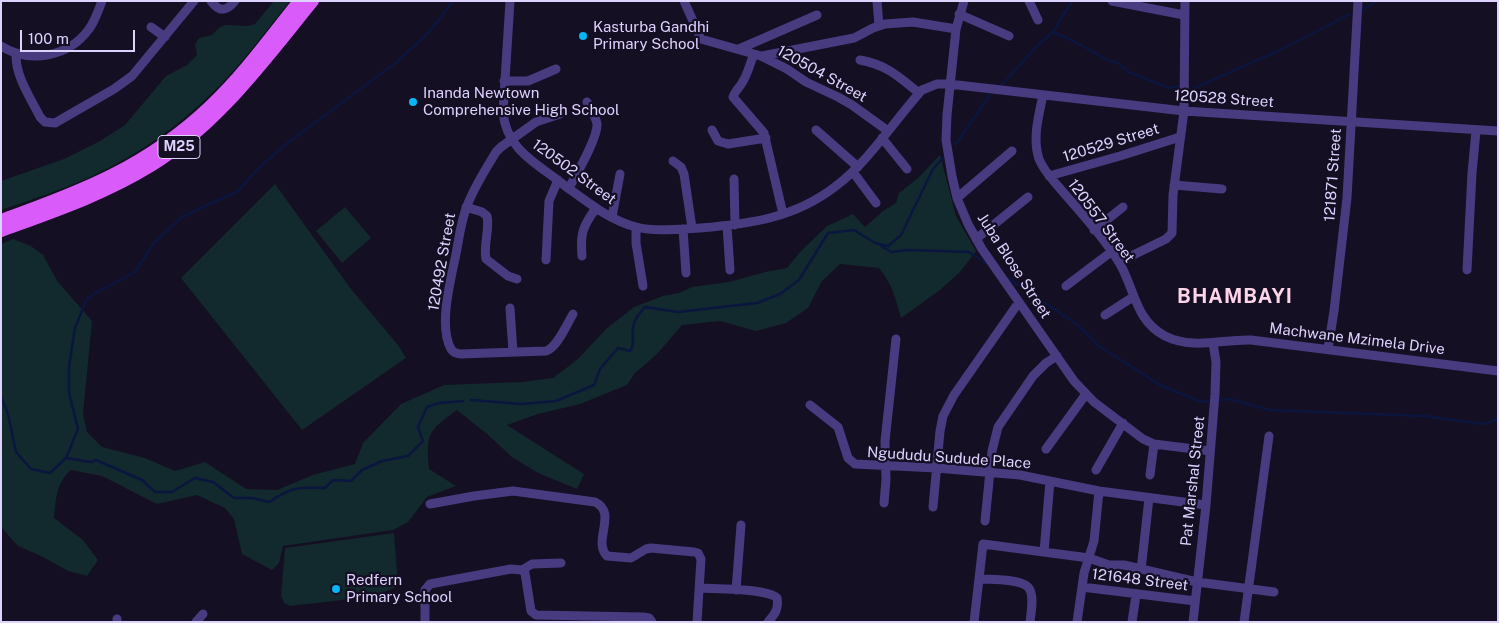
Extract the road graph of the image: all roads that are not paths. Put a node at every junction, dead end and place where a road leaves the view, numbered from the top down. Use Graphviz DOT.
graph roads {
  1 [pos="102,1"];
  2 [pos="194,1"];
  3 [pos="210,1"];
  4 [pos="235,1"];
  5 [pos="299,1"];
  6 [pos="313,1"];
  7 [pos="510,1"];
  8 [pos="684,1"];
  9 [pos="877,1"];
  10 [pos="964,1"];
  11 [pos="1029,1"];
  12 [pos="1112,1"];
  13 [pos="1185,1"];
  14 [pos="1358,1"];
  15 [pos="959,14"];
  16 [pos="817,15"];
  17 [pos="1184,15"];
  18 [pos="1038,20"];
  19 [pos="879,26"];
  20 [pos="151,27"];
  21 [pos="956,29"];
  22 [pos="1008,36"];
  23 [pos="164,37"];
  24 [pos="1,46"];
  25 [pos="740,50"];
  26 [pos="16,53"];
  27 [pos="757,55"];
  28 [pos="860,60"];
  29 [pos="556,69"];
  30 [pos="504,81"];
  31 [pos="949,84"];
  32 [pos="919,93"];
  33 [pos="1043,95"];
  34 [pos="587,102"];
  35 [pos="1184,111"];
  36 [pos="560,114"];
  37 [pos="1351,122"];
  38 [pos="712,130"];
  39 [pos="816,130"];
  40 [pos="1476,131"];
  41 [pos="1498,131"];
  42 [pos="885,134"];
  43 [pos="1180,137"];
  44 [pos="766,138"];
  45 [pos="512,140"];
  46 [pos="1012,151"];
  47 [pos="673,161"];
  48 [pos="855,169"];
  49 [pos="907,169"];
  50 [pos="620,174"];
  51 [pos="1049,176"];
  52 [pos="734,179"];
  53 [pos="558,180"];
  54 [pos="1174,185"];
  55 [pos="569,188"];
  56 [pos="1222,189"];
  57 [pos="1028,197"];
  58 [pos="957,198"];
  59 [pos="876,203"];
  60 [pos="1123,206"];
  61 [pos="466,207"];
  62 [pos="596,208"];
  63 [pos="783,214"];
  64 [pos="612,217"];
  65 [pos="1,220"];
  66 [pos="731,225"];
  67 [pos="636,227"];
  68 [pos="688,229"];
  69 [pos="1094,230"];
  70 [pos="1,231"];
  71 [pos="976,239"];
  72 [pos="1111,252"];
  73 [pos="582,256"];
  74 [pos="546,260"];
  75 [pos="1119,262"];
  76 [pos="730,270"];
  77 [pos="1467,270"];
  78 [pos="686,272"];
  79 [pos="517,279"];
  80 [pos="643,286"];
  81 [pos="1066,286"];
  82 [pos="1133,297"];
  83 [pos="1019,302"];
  84 [pos="510,308"];
  85 [pos="573,314"];
  86 [pos="1105,315"];
  87 [pos="896,339"];
  88 [pos="1213,343"];
  89 [pos="1328,349"];
  90 [pos="513,352"];
  91 [pos="1056,356"];
  92 [pos="1498,371"];
  93 [pos="1086,394"];
  94 [pos="810,406"];
  95 [pos="1123,423"];
  96 [pos="1269,436"];
  97 [pos="1154,444"];
  98 [pos="1046,448"];
  99 [pos="1210,451"];
  100 [pos="885,465"];
  101 [pos="936,468"];
  102 [pos="1096,470"];
  103 [pos="990,472"];
  104 [pos="1150,475"];
  105 [pos="1050,481"];
  106 [pos="1099,491"];
  107 [pos="1150,498"];
  108 [pos="884,503"];
  109 [pos="430,504"];
  110 [pos="1206,505"];
  111 [pos="933,507"];
  112 [pos="985,521"];
  113 [pos="741,526"];
  114 [pos="1044,552"];
  115 [pos="1089,558"];
  116 [pos="561,563"];
  117 [pos="522,570"];
  118 [pos="1141,570"];
  119 [pos="979,579"];
  120 [pos="1197,582"];
  121 [pos="1082,587"];
  122 [pos="700,588"];
  123 [pos="1249,588"];
  124 [pos="736,590"];
  125 [pos="1274,592"];
  126 [pos="1136,595"];
  127 [pos="1195,601"];
  128 [pos="203,614"];
  129 [pos="196,622"];
  130 [pos="425,622"];
  131 [pos="652,622"];
  132 [pos="697,622"];
  133 [pos="768,622"];
  134 [pos="974,622"];
  135 [pos="1030,622"];
  136 [pos="1077,622"];
  137 [pos="1132,622"];
  138 [pos="1193,622"];
  139 [pos="1244,622"];
  1 -- 26 [label="street"];
  2 -- 23 [label="street"];
  3 -- 4 [label="street"];
  5 -- 65 [label="main road, M25"];
  6 -- 70 [label="main road, M25"];
  7 -- 30 [label="street, 120502 Street"];
  8 -- 25 [label="street, 120504 Street"];
  9 -- 19 [label="street"];
  10 -- 15 [label="street, Juba Blose Street"];
  11 -- 18 [label="street"];
  12 -- 17 [label="street"];
  13 -- 17 [label="street"];
  14 -- 37 [label="street, 121871 Street"];
  15 -- 21 [label="street, Juba Blose Street"];
  15 -- 22 [label="street"];
  16 -- 25 [label="street"];
  17 -- 35 [label="street"];
  19 -- 21 [label="street"];
  19 -- 27 [label="street"];
  20 -- 23 [label="street"];
  21 -- 31 [label="street, Juba Blose Street"];
  23 -- 26 [label="street"];
  24 -- 26 [label="street"];
  25 -- 27 [label="street, 120504 Street"];
  27 -- 42 [label="street, 120504 Street"];
  27 -- 44 [label="street"];
  28 -- 32 [label="street"];
  29 -- 30 [label="street"];
  30 -- 45 [label="street, 120502 Street"];
  31 -- 32 [label="street"];
  31 -- 33 [label="street, 120528 Street"];
  31 -- 58 [label="street, Juba Blose Street"];
  32 -- 42 [label="street, 120502 Street"];
  33 -- 35 [label="street, 120528 Street"];
  33 -- 51 [label="street, 120557 Street"];
  34 -- 55 [label="street"];
  35 -- 37 [label="street, 120528 Street"];
  35 -- 43 [label="street"];
  36 -- 45 [label="street, 120492 Street"];
  37 -- 40 [label="street, 120528 Street"];
  37 -- 89 [label="street, 121871 Street"];
  38 -- 44 [label="street"];
  39 -- 48 [label="street"];
  40 -- 41 [label="street, 120528 Street"];
  40 -- 77 [label="street"];
  42 -- 48 [label="street, 120502 Street"];
  42 -- 49 [label="street, 120504 Street"];
  43 -- 51 [label="street, 120529 Street"];
  43 -- 54 [label="street"];
  44 -- 63 [label="street"];
  45 -- 53 [label="street, 120502 Street"];
  45 -- 61 [label="street, 120492 Street"];
  46 -- 58 [label="street"];
  47 -- 68 [label="street"];
  48 -- 59 [label="street"];
  48 -- 63 [label="street, 120502 Street"];
  50 -- 64 [label="street"];
  51 -- 69 [label="street, 120557 Street"];
  52 -- 66 [label="street"];
  53 -- 55 [label="street, 120502 Street"];
  53 -- 74 [label="street"];
  54 -- 56 [label="street"];
  54 -- 75 [label="street"];
  55 -- 62 [label="street, 120502 Street"];
  57 -- 71 [label="street"];
  58 -- 71 [label="street, Juba Blose Street"];
  60 -- 69 [label="street"];
  61 -- 79 [label="street"];
  61 -- 90 [label="street, 120492 Street"];
  62 -- 64 [label="street, 120502 Street"];
  62 -- 73 [label="street"];
  63 -- 66 [label="street, 120502 Street"];
  64 -- 67 [label="street, 120502 Street"];
  66 -- 68 [label="street, 120502 Street"];
  66 -- 76 [label="street"];
  67 -- 68 [label="street, 120502 Street"];
  67 -- 80 [label="street"];
  68 -- 78 [label="street"];
  69 -- 72 [label="street, 120557 Street"];
  71 -- 83 [label="street, Juba Blose Street"];
  72 -- 75 [label="street, 120557 Street"];
  72 -- 81 [label="street"];
  75 -- 82 [label="street, 120557 Street"];
  82 -- 86 [label="street"];
  82 -- 88 [label="street, 120557 Street"];
  83 -- 91 [label="street, Juba Blose Street"];
  83 -- 101 [label="street"];
  84 -- 90 [label="street"];
  85 -- 90 [label="street, 120492 Street"];
  87 -- 100 [label="street"];
  88 -- 89 [label="street, Machwane Mzimela Drive"];
  88 -- 99 [label="street, Pat Marshal Street"];
  89 -- 92 [label="street, Machwane Mzimela Drive"];
  91 -- 93 [label="street, Juba Blose Street"];
  91 -- 103 [label="street"];
  93 -- 95 [label="street, Juba Blose Street"];
  93 -- 98 [label="street"];
  94 -- 100 [label="street, Ngududu Sudude Place"];
  95 -- 97 [label="street, Juba Blose Street"];
  95 -- 102 [label="street"];
  96 -- 123 [label="street"];
  97 -- 99 [label="street, Juba Blose Street"];
  97 -- 104 [label="street"];
  99 -- 110 [label="street, Pat Marshal Street"];
  100 -- 101 [label="street, Ngududu Sudude Place"];
  100 -- 108 [label="street"];
  101 -- 103 [label="street, Ngududu Sudude Place"];
  101 -- 111 [label="street"];
  103 -- 105 [label="street, Ngududu Sudude Place"];
  103 -- 112 [label="street"];
  105 -- 106 [label="street, Ngududu Sudude Place"];
  105 -- 114 [label="street"];
  106 -- 107 [label="street, Ngududu Sudude Place"];
  106 -- 115 [label="street"];
  107 -- 110 [label="street, Ngududu Sudude Place"];
  107 -- 118 [label="street"];
  109 -- 122 [label="street"];
  110 -- 120 [label="street, Pat Marshal Street"];
  113 -- 124 [label="street"];
  114 -- 115 [label="street"];
  114 -- 119 [label="street"];
  115 -- 118 [label="street"];
  115 -- 121 [label="street"];
  116 -- 117 [label="street"];
  117 -- 130 [label="street"];
  117 -- 131 [label="street"];
  118 -- 120 [label="street"];
  119 -- 134 [label="street"];
  119 -- 135 [label="street"];
  120 -- 123 [label="street"];
  120 -- 127 [label="street, Pat Marshal Street"];
  121 -- 126 [label="street, 121648 Street"];
  121 -- 136 [label="street"];
  122 -- 124 [label="street"];
  122 -- 132 [label="street"];
  123 -- 125 [label="street"];
  123 -- 139 [label="street"];
  124 -- 133 [label="street"];
  126 -- 127 [label="street, 121648 Street"];
  126 -- 137 [label="street"];
  127 -- 138 [label="street, Pat Marshal Street"];
  128 -- 129 [label="street"];
}
